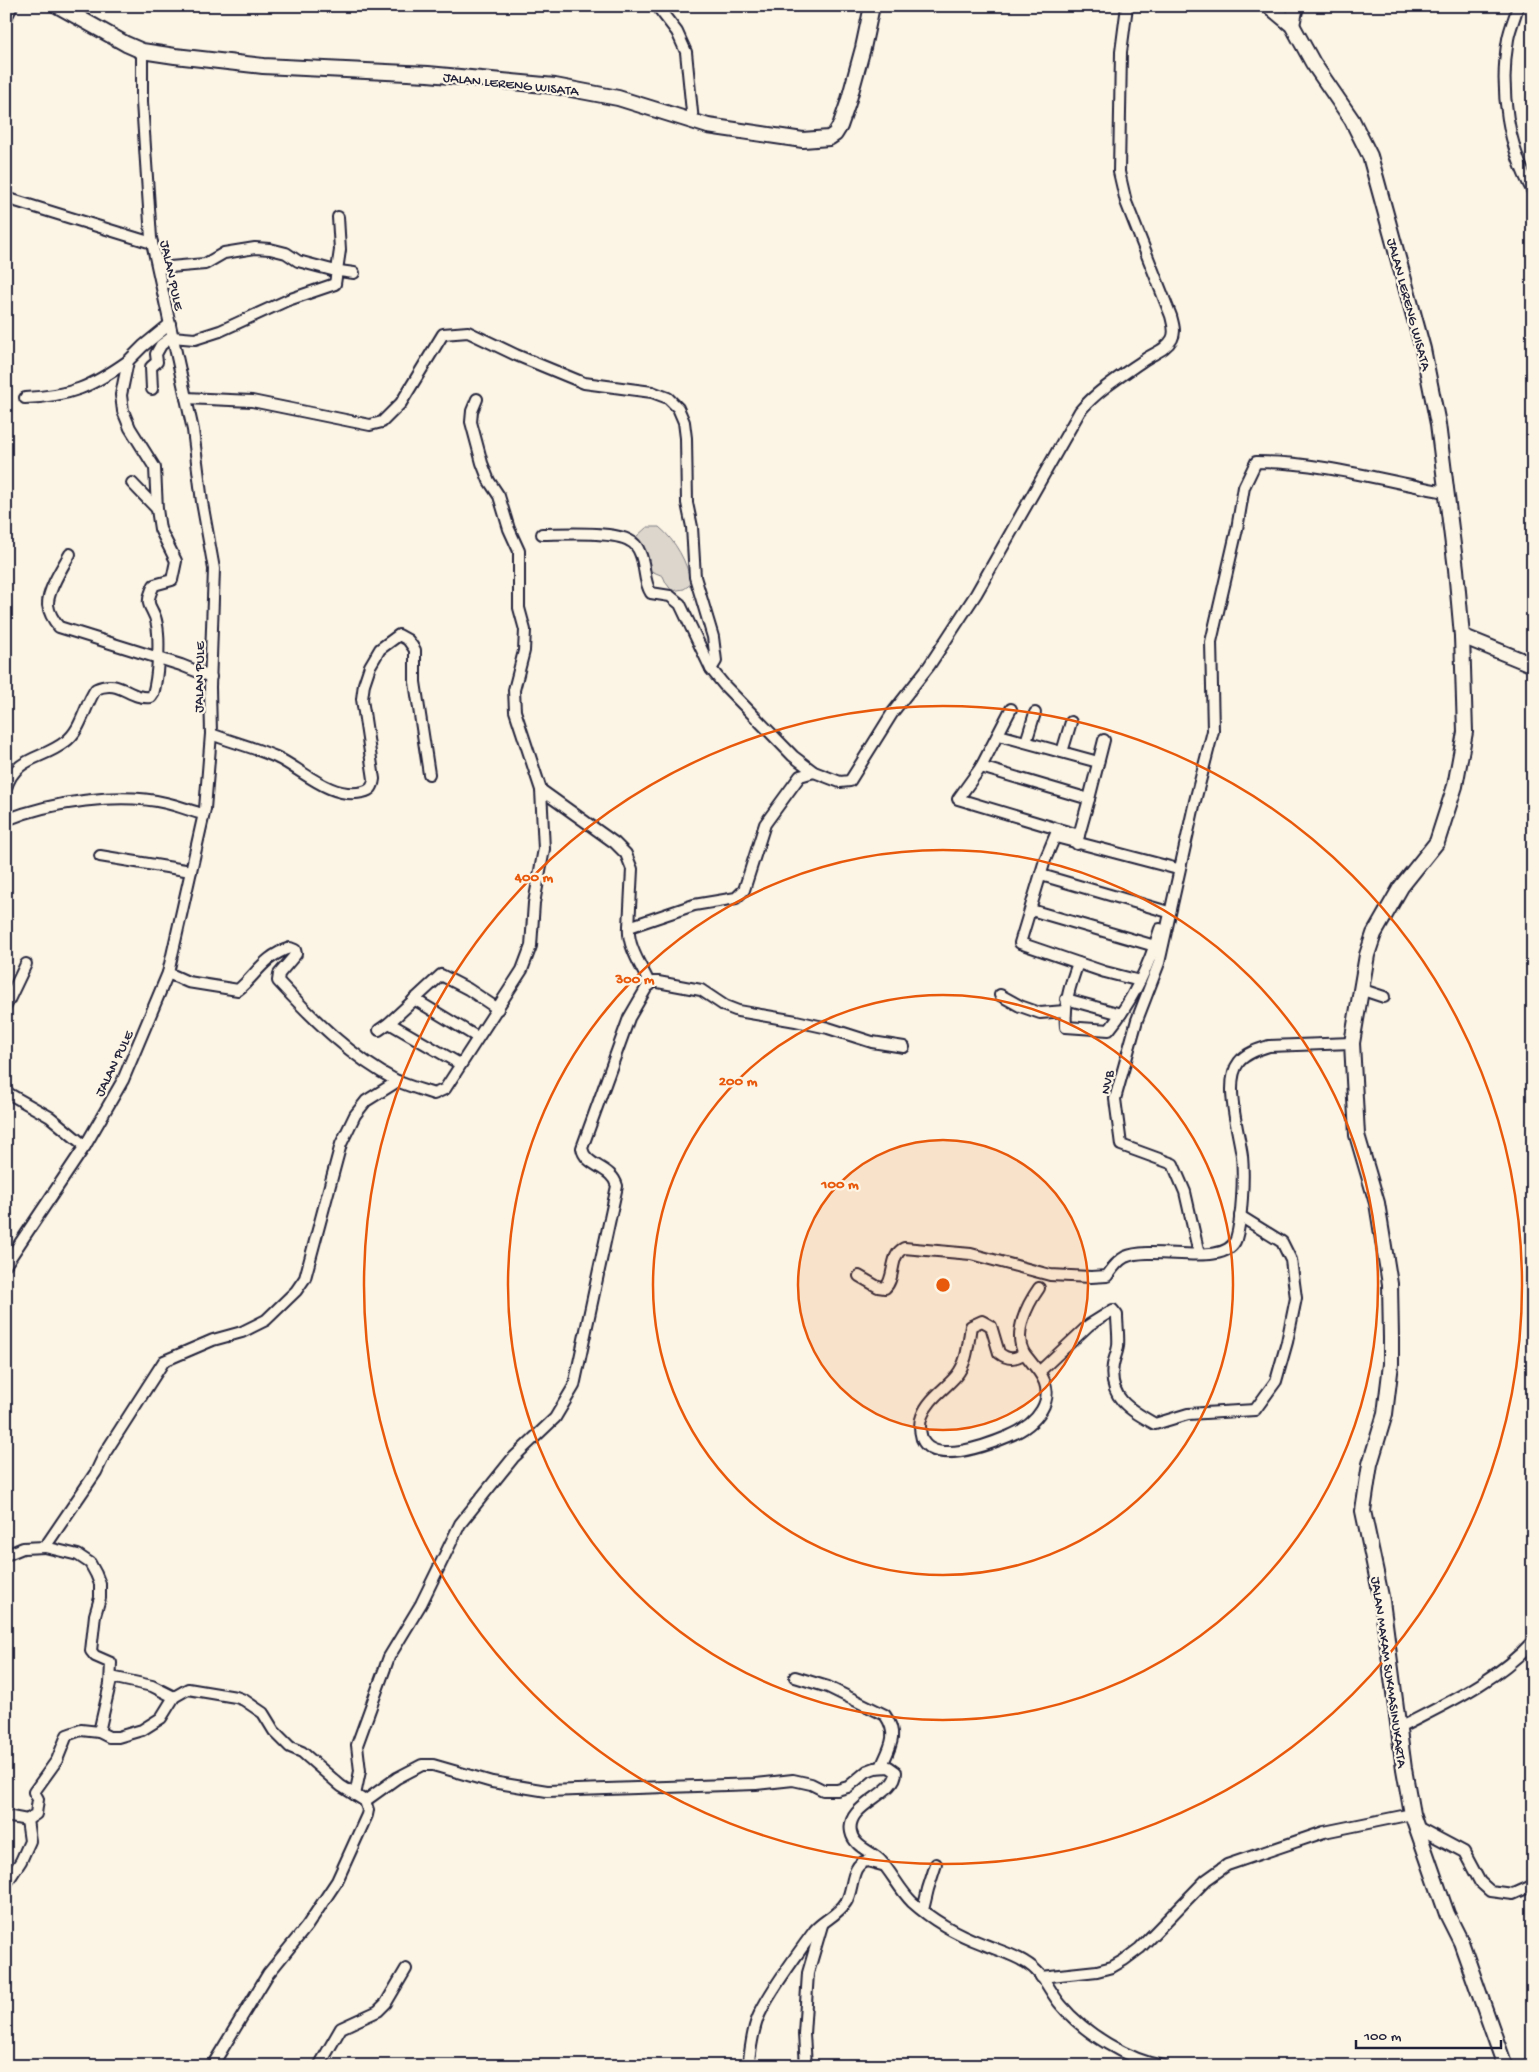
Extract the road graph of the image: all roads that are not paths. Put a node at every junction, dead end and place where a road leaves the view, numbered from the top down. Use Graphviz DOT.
graph roads {
  1 [pos="12,6"];
  2 [pos="58,6"];
  3 [pos="657,6"];
  4 [pos="872,6"];
  5 [pos="1127,6"];
  6 [pos="1268,6"];
  7 [pos="1296,6"];
  8 [pos="1518,6"];
  9 [pos="6,18"];
  10 [pos="1292,25"];
  11 [pos="142,51"];
  12 [pos="693,122"];
  13 [pos="1533,192"];
  14 [pos="6,198"];
  15 [pos="338,217"];
  16 [pos="152,242"];
  17 [pos="158,268"];
  18 [pos="337,271"];
  19 [pos="354,273"];
  20 [pos="170,324"];
  21 [pos="172,337"];
  22 [pos="128,361"];
  23 [pos="152,389"];
  24 [pos="25,398"];
  25 [pos="186,398"];
  26 [pos="477,399"];
  27 [pos="132,483"];
  28 [pos="1446,492"];
  29 [pos="157,509"];
  30 [pos="542,534"];
  31 [pos="70,554"];
  32 [pos="1462,636"];
  33 [pos="157,659"];
  34 [pos="1533,665"];
  35 [pos="711,668"];
  36 [pos="211,677"];
  37 [pos="1011,709"];
  38 [pos="1035,713"];
  39 [pos="1071,722"];
  40 [pos="211,734"];
  41 [pos="999,734"];
  42 [pos="1104,740"];
  43 [pos="1026,742"];
  44 [pos="1062,752"];
  45 [pos="1098,762"];
  46 [pos="980,767"];
  47 [pos="814,772"];
  48 [pos="429,774"];
  49 [pos="6,788"];
  50 [pos="541,790"];
  51 [pos="1089,799"];
  52 [pos="203,814"];
  53 [pos="6,820"];
  54 [pos="1057,833"];
  55 [pos="1078,839"];
  56 [pos="1186,846"];
  57 [pos="100,856"];
  58 [pos="1174,868"];
  59 [pos="191,871"];
  60 [pos="1041,875"];
  61 [pos="1031,910"];
  62 [pos="1165,911"];
  63 [pos="628,927"];
  64 [pos="1155,946"];
  65 [pos="1078,963"];
  66 [pos="26,964"];
  67 [pos="168,973"];
  68 [pos="1140,981"];
  69 [pos="650,984"];
  70 [pos="1360,989"];
  71 [pos="1000,995"];
  72 [pos="1384,997"];
  73 [pos="414,999"];
  74 [pos="1066,999"];
  75 [pos="6,1006"];
  76 [pos="498,1009"];
  77 [pos="1065,1011"];
  78 [pos="1121,1014"];
  79 [pos="389,1023"];
  80 [pos="380,1030"];
  81 [pos="477,1037"];
  82 [pos="1352,1043"];
  83 [pos="904,1048"];
  84 [pos="460,1064"];
  85 [pos="398,1081"];
  86 [pos="6,1092"];
  87 [pos="84,1146"];
  88 [pos="1240,1216"];
  89 [pos="1199,1254"];
  90 [pos="6,1264"];
  91 [pos="859,1276"];
  92 [pos="1039,1288"];
  93 [pos="1024,1353"];
  94 [pos="1039,1372"];
  95 [pos="45,1546"];
  96 [pos="6,1555"];
  97 [pos="1533,1641"];
  98 [pos="110,1677"];
  99 [pos="794,1678"];
  100 [pos="174,1697"];
  101 [pos="1399,1728"];
  102 [pos="99,1732"];
  103 [pos="881,1767"];
  104 [pos="355,1795"];
  105 [pos="365,1801"];
  106 [pos="6,1816"];
  107 [pos="27,1820"];
  108 [pos="1414,1821"];
  109 [pos="936,1864"];
  110 [pos="885,1866"];
  111 [pos="6,1884"];
  112 [pos="1533,1886"];
  113 [pos="924,1910"];
  114 [pos="822,1925"];
  115 [pos="406,1969"];
  116 [pos="1041,1977"];
  117 [pos="212,2066"];
  118 [pos="319,2066"];
  119 [pos="748,2066"];
  120 [pos="806,2066"];
  121 [pos="1163,2066"];
  122 [pos="1505,2066"];
  1 -- 9 [label="street"];
  2 -- 11 [label="main road, JALAN LERENG WISATA"];
  3 -- 12 [label="street"];
  4 -- 12 [label="main road, JALAN LERENG WISATA"];
  5 -- 47 [label="street"];
  6 -- 10 [label="main road, JALAN LERENG WISATA"];
  7 -- 10 [label="main road"];
  8 -- 13 [label="street"];
  10 -- 28 [label="main road, JALAN LERENG WISATA"];
  11 -- 12 [label="main road, JALAN LERENG WISATA"];
  11 -- 16 [label="street, JALAN PULE"];
  14 -- 16 [label="street"];
  15 -- 18 [label="street"];
  16 -- 17 [label="street, JALAN PULE"];
  17 -- 18 [label="street"];
  17 -- 20 [label="street, JALAN PULE"];
  18 -- 19 [label="street"];
  18 -- 21 [label="street"];
  20 -- 21 [label="street, JALAN PULE"];
  20 -- 22 [label="street"];
  21 -- 23 [label="street"];
  21 -- 25 [label="street, JALAN PULE"];
  22 -- 24 [label="street"];
  22 -- 29 [label="street"];
  25 -- 35 [label="street"];
  25 -- 36 [label="street, JALAN PULE"];
  26 -- 50 [label="street"];
  27 -- 29 [label="street"];
  28 -- 32 [label="main road, JALAN LERENG WISATA"];
  28 -- 56 [label="street"];
  29 -- 33 [label="street"];
  30 -- 35 [label="street"];
  31 -- 33 [label="street"];
  32 -- 34 [label="main road"];
  32 -- 70 [label="main road, JALAN MAKAM SUKMASINUKARTA"];
  33 -- 36 [label="street"];
  33 -- 49 [label="street"];
  35 -- 47 [label="street"];
  36 -- 40 [label="street, JALAN PULE"];
  37 -- 41 [label="street"];
  38 -- 43 [label="street"];
  39 -- 44 [label="street"];
  40 -- 48 [label="street"];
  40 -- 52 [label="street, JALAN PULE"];
  41 -- 43 [label="street"];
  41 -- 46 [label="street"];
  42 -- 45 [label="street"];
  43 -- 44 [label="street"];
  44 -- 45 [label="street"];
  45 -- 51 [label="street"];
  46 -- 51 [label="street"];
  46 -- 54 [label="street"];
  47 -- 63 [label="street"];
  50 -- 63 [label="street"];
  50 -- 76 [label="street"];
  51 -- 55 [label="street"];
  52 -- 53 [label="street"];
  52 -- 59 [label="street, JALAN PULE"];
  54 -- 55 [label="street"];
  54 -- 60 [label="street"];
  55 -- 58 [label="street"];
  56 -- 58 [label="street"];
  56 -- 89 [label="street, NVB"];
  57 -- 59 [label="street"];
  58 -- 62 [label="street"];
  59 -- 67 [label="street, JALAN PULE"];
  60 -- 61 [label="street"];
  60 -- 62 [label="street"];
  61 -- 64 [label="street"];
  61 -- 65 [label="street"];
  62 -- 64 [label="street"];
  63 -- 69 [label="street"];
  64 -- 68 [label="street"];
  65 -- 68 [label="street"];
  65 -- 74 [label="street"];
  66 -- 75 [label="street"];
  67 -- 85 [label="street"];
  67 -- 87 [label="street, JALAN PULE"];
  68 -- 78 [label="street"];
  69 -- 83 [label="street"];
  69 -- 104 [label="street"];
  70 -- 72 [label="street"];
  70 -- 82 [label="main road, JALAN MAKAM SUKMASINUKARTA"];
  71 -- 77 [label="street"];
  73 -- 76 [label="street"];
  73 -- 79 [label="street"];
  73 -- 81 [label="street"];
  74 -- 77 [label="street"];
  74 -- 78 [label="street"];
  76 -- 81 [label="street"];
  77 -- 78 [label="street"];
  79 -- 80 [label="street"];
  79 -- 84 [label="street"];
  81 -- 84 [label="street"];
  82 -- 88 [label="street"];
  82 -- 101 [label="main road, JALAN MAKAM SUKMASINUKARTA"];
  84 -- 85 [label="street"];
  85 -- 95 [label="street"];
  86 -- 87 [label="street"];
  87 -- 90 [label="street, JALAN PULE"];
  88 -- 89 [label="street"];
  88 -- 94 [label="street"];
  89 -- 91 [label="street"];
  92 -- 93 [label="street"];
  93 -- 94 [label="street"];
  93 -- 94 [label="street"];
  95 -- 96 [label="street"];
  95 -- 98 [label="street"];
  97 -- 101 [label="street"];
  98 -- 100 [label="street"];
  98 -- 102 [label="street"];
  99 -- 103 [label="street"];
  100 -- 102 [label="street"];
  100 -- 104 [label="street"];
  101 -- 108 [label="main road, JALAN MAKAM SUKMASINUKARTA"];
  102 -- 107 [label="street"];
  103 -- 105 [label="street"];
  103 -- 110 [label="street"];
  104 -- 105 [label="street"];
  105 -- 117 [label="street"];
  106 -- 107 [label="street"];
  107 -- 111 [label="street"];
  108 -- 112 [label="street"];
  108 -- 116 [label="street"];
  108 -- 122 [label="main road, JALAN MAKAM SUKMASINUKARTA"];
  109 -- 113 [label="street"];
  110 -- 113 [label="street"];
  110 -- 114 [label="street"];
  113 -- 116 [label="street"];
  114 -- 119 [label="street"];
  114 -- 120 [label="street"];
  115 -- 118 [label="street"];
  116 -- 121 [label="street"];
}
